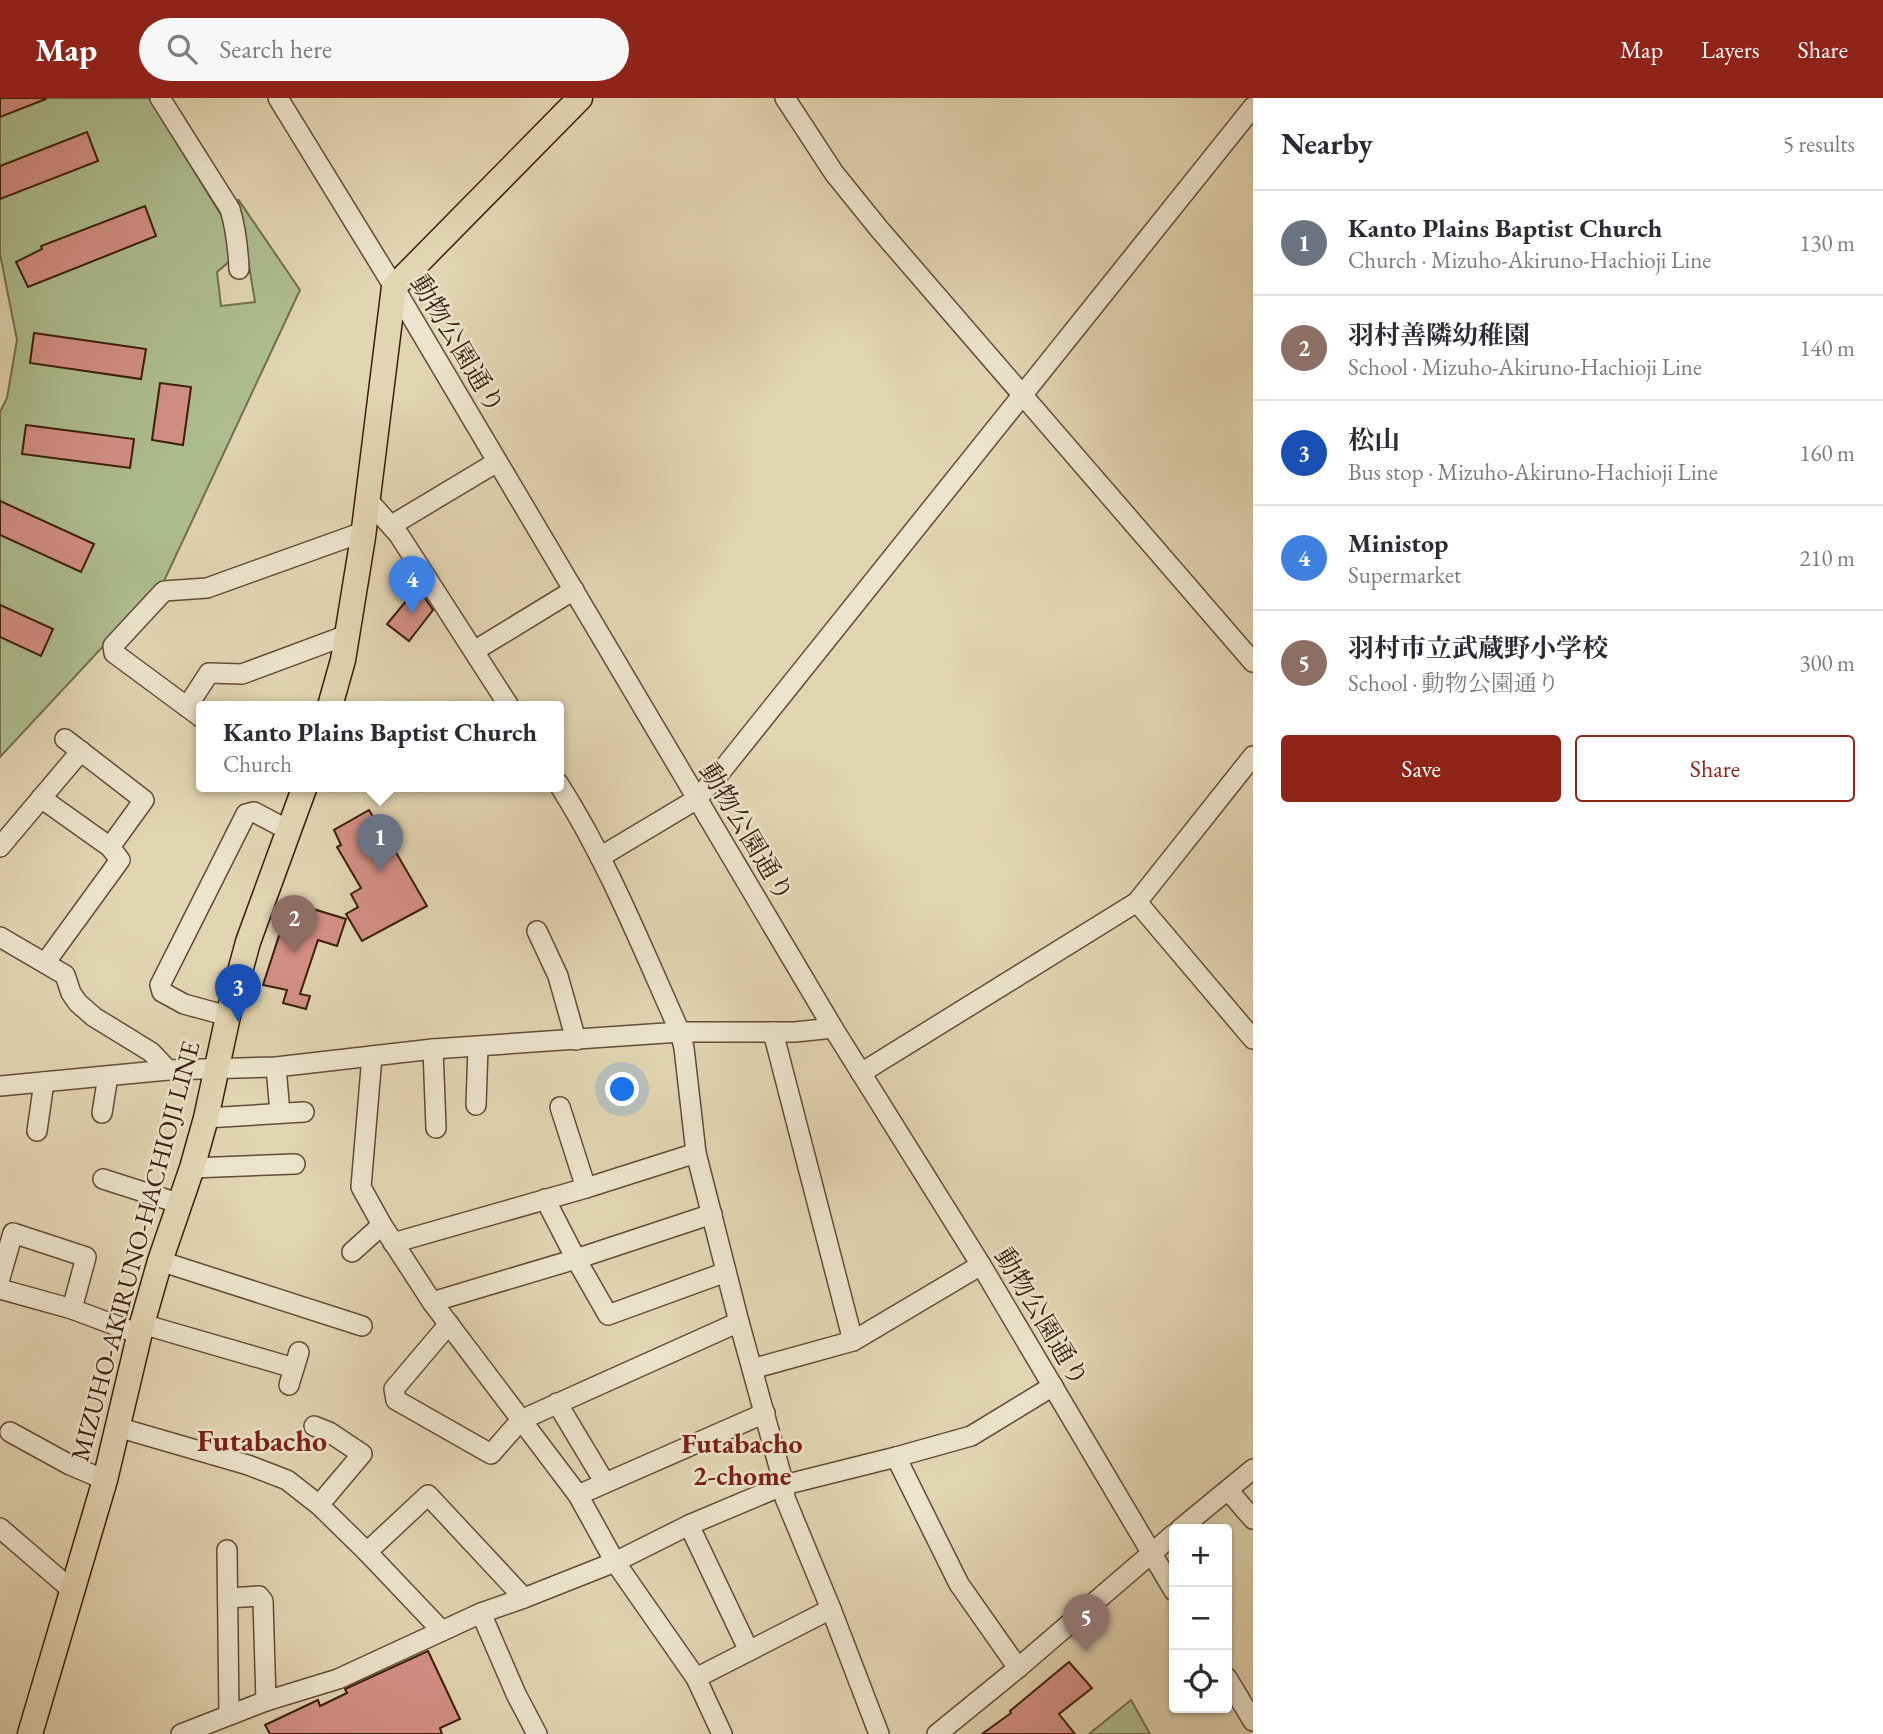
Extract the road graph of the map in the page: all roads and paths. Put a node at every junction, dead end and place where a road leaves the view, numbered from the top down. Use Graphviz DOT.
graph roads {
  1 [pos="160,98"];
  2 [pos="278,98"];
  3 [pos="580,98"];
  4 [pos="785,98"];
  5 [pos="1253,107"];
  6 [pos="239,269"];
  7 [pos="394,287"];
  8 [pos="1022,393"];
  9 [pos="497,462"];
  10 [pos="367,499"];
  11 [pos="396,530"];
  12 [pos="363,535"];
  13 [pos="573,590"];
  14 [pos="347,635"];
  15 [pos="474,651"];
  16 [pos="1253,662"];
  17 [pos="198,701"];
  18 [pos="331,701"];
  19 [pos="506,701"];
  20 [pos="194,712"];
  21 [pos="1253,756"];
  22 [pos="303,792"];
  23 [pos="563,792"];
  24 [pos="41,798"];
  25 [pos="697,799"];
  26 [pos="290,831"];
  27 [pos="0,846"];
  28 [pos="110,847"];
  29 [pos="600,857"];
  30 [pos="1137,902"];
  31 [pos="537,931"];
  32 [pos="1,939"];
  33 [pos="45,963"];
  34 [pos="228,1016"];
  35 [pos="833,1028"];
  36 [pos="680,1032"];
  37 [pos="773,1032"];
  38 [pos="576,1040"];
  39 [pos="1253,1040"];
  40 [pos="478,1047"];
  41 [pos="433,1049"];
  42 [pos="372,1056"];
  43 [pos="276,1067"];
  44 [pos="218,1068"];
  45 [pos="168,1070"];
  46 [pos="861,1073"];
  47 [pos="108,1076"];
  48 [pos="44,1082"];
  49 [pos="0,1086"];
  50 [pos="476,1105"];
  51 [pos="560,1107"];
  52 [pos="304,1112"];
  53 [pos="102,1113"];
  54 [pos="280,1114"];
  55 [pos="206,1118"];
  56 [pos="436,1128"];
  57 [pos="37,1131"];
  58 [pos="696,1153"];
  59 [pos="295,1164"];
  60 [pos="192,1168"];
  61 [pos="103,1180"];
  62 [pos="586,1188"];
  63 [pos="545,1199"];
  64 [pos="181,1204"];
  65 [pos="712,1214"];
  66 [pos="382,1225"];
  67 [pos="393,1243"];
  68 [pos="352,1252"];
  69 [pos="576,1259"];
  70 [pos="160,1261"];
  71 [pos="981,1265"];
  72 [pos="726,1272"];
  73 [pos="0,1278"];
  74 [pos="0,1289"];
  75 [pos="432,1302"];
  76 [pos="72,1309"];
  77 [pos="739,1322"];
  78 [pos="449,1324"];
  79 [pos="362,1326"];
  80 [pos="140,1329"];
  81 [pos="853,1341"];
  82 [pos="294,1368"];
  83 [pos="752,1369"];
  84 [pos="1053,1386"];
  85 [pos="557,1403"];
  86 [pos="765,1413"];
  87 [pos="522,1420"];
  88 [pos="314,1426"];
  89 [pos="117,1427"];
  90 [pos="10,1432"];
  91 [pos="896,1457"];
  92 [pos="1253,1469"];
  93 [pos="104,1480"];
  94 [pos="605,1483"];
  95 [pos="784,1485"];
  96 [pos="1227,1490"];
  97 [pos="578,1496"];
  98 [pos="319,1505"];
  99 [pos="1253,1519"];
  100 [pos="1186,1524"];
  101 [pos="689,1525"];
  102 [pos="0,1528"];
  103 [pos="1169,1538"];
  104 [pos="226,1550"];
  105 [pos="368,1552"];
  106 [pos="1151,1553"];
  107 [pos="615,1562"];
  108 [pos="1172,1587"];
  109 [pos="73,1591"];
  110 [pos="228,1598"];
  111 [pos="524,1598"];
  112 [pos="831,1609"];
  113 [pos="481,1614"];
  114 [pos="442,1631"];
  115 [pos="749,1651"];
  116 [pos="1018,1668"];
  117 [pos="696,1678"];
  118 [pos="1232,1686"];
  119 [pos="266,1701"];
  120 [pos="229,1715"];
  121 [pos="1253,1721"];
  122 [pos="186,1733"];
  123 [pos="30,1734"];
  124 [pos="537,1734"];
  125 [pos="722,1734"];
  126 [pos="878,1734"];
  127 [pos="937,1734"];
  1 -- 6 [label="street"];
  2 -- 7 [label="street, 動物公園通り"];
  3 -- 7 [label="main road"];
  4 -- 8 [label="street"];
  5 -- 8 [label="street"];
  7 -- 9 [label="street, 動物公園通り"];
  7 -- 10 [label="main road"];
  8 -- 16 [label="street"];
  8 -- 25 [label="street"];
  9 -- 11 [label="street"];
  9 -- 13 [label="street, 動物公園通り"];
  10 -- 11 [label="street"];
  10 -- 12 [label="main road"];
  11 -- 12 [label="street"];
  11 -- 15 [label="street"];
  12 -- 14 [label="main road"];
  12 -- 20 [label="street"];
  13 -- 15 [label="street"];
  13 -- 25 [label="street, 動物公園通り"];
  14 -- 17 [label="street"];
  14 -- 18 [label="main road"];
  15 -- 19 [label="street"];
  21 -- 30 [label="street"];
  22 -- 26 [label="main road, MIZUHO-AKIRUNO-HACHIOJI LINE"];
  23 -- 29 [label="street"];
  24 -- 27 [label="street"];
  24 -- 28 [label="street"];
  24 -- 28 [label="street"];
  25 -- 29 [label="street"];
  25 -- 35 [label="street, 動物公園通り"];
  26 -- 34 [label="main road, MIZUHO-AKIRUNO-HACHIOJI LINE"];
  26 -- 34 [label="street"];
  28 -- 33 [label="street"];
  29 -- 36 [label="street"];
  30 -- 39 [label="street"];
  30 -- 46 [label="street"];
  31 -- 38 [label="street"];
  32 -- 33 [label="street"];
  33 -- 45 [label="street"];
  34 -- 44 [label="main road, MIZUHO-AKIRUNO-HACHIOJI LINE"];
  35 -- 37 [label="street"];
  35 -- 46 [label="street, 動物公園通り"];
  36 -- 37 [label="street"];
  36 -- 38 [label="street"];
  36 -- 58 [label="street"];
  37 -- 81 [label="street"];
  38 -- 40 [label="street"];
  40 -- 41 [label="street"];
  40 -- 50 [label="street"];
  41 -- 42 [label="street"];
  41 -- 56 [label="street"];
  42 -- 43 [label="street"];
  42 -- 66 [label="street"];
  43 -- 44 [label="street"];
  43 -- 54 [label="street"];
  44 -- 45 [label="street"];
  44 -- 55 [label="main road, MIZUHO-AKIRUNO-HACHIOJI LINE"];
  45 -- 47 [label="street"];
  46 -- 71 [label="street, 動物公園通り"];
  47 -- 48 [label="street"];
  47 -- 53 [label="street"];
  48 -- 49 [label="street"];
  48 -- 57 [label="street"];
  51 -- 62 [label="street"];
  52 -- 54 [label="street"];
  54 -- 55 [label="street"];
  55 -- 60 [label="main road, MIZUHO-AKIRUNO-HACHIOJI LINE"];
  58 -- 62 [label="street"];
  58 -- 65 [label="street"];
  59 -- 60 [label="street"];
  60 -- 64 [label="main road, MIZUHO-AKIRUNO-HACHIOJI LINE"];
  61 -- 64 [label="street"];
  62 -- 63 [label="street"];
  63 -- 67 [label="street"];
  63 -- 69 [label="street"];
  64 -- 70 [label="main road, MIZUHO-AKIRUNO-HACHIOJI LINE"];
  65 -- 69 [label="street"];
  65 -- 72 [label="street"];
  66 -- 67 [label="street"];
  66 -- 68 [label="street"];
  67 -- 75 [label="street"];
  69 -- 72 [label="street"];
  69 -- 75 [label="street"];
  70 -- 79 [label="street"];
  70 -- 80 [label="main road, MIZUHO-AKIRUNO-HACHIOJI LINE"];
  71 -- 81 [label="street"];
  71 -- 84 [label="street, 動物公園通り"];
  72 -- 77 [label="street"];
  73 -- 76 [label="street"];
  74 -- 76 [label="street"];
  75 -- 78 [label="street"];
  76 -- 80 [label="street"];
  77 -- 83 [label="street"];
  77 -- 85 [label="street"];
  78 -- 87 [label="street"];
  78 -- 87 [label="street"];
  80 -- 82 [label="street"];
  80 -- 89 [label="main road, MIZUHO-AKIRUNO-HACHIOJI LINE"];
  81 -- 83 [label="street"];
  83 -- 86 [label="street"];
  84 -- 91 [label="street"];
  84 -- 106 [label="street, 動物公園通り"];
  85 -- 87 [label="street"];
  85 -- 94 [label="street"];
  86 -- 94 [label="street"];
  86 -- 95 [label="street"];
  87 -- 97 [label="street"];
  88 -- 98 [label="street"];
  89 -- 93 [label="main road, MIZUHO-AKIRUNO-HACHIOJI LINE"];
  89 -- 98 [label="street"];
  90 -- 93 [label="street"];
  91 -- 95 [label="street"];
  91 -- 116 [label="street"];
  92 -- 96 [label="street"];
  93 -- 109 [label="main road, MIZUHO-AKIRUNO-HACHIOJI LINE"];
  94 -- 97 [label="street"];
  95 -- 101 [label="street"];
  95 -- 112 [label="street"];
  96 -- 99 [label="street"];
  96 -- 100 [label="street"];
  97 -- 107 [label="street"];
  98 -- 105 [label="street"];
  101 -- 107 [label="street"];
  101 -- 115 [label="street"];
  102 -- 109 [label="street"];
  103 -- 106 [label="street"];
  104 -- 110 [label="street"];
  105 -- 111 [label="street"];
  105 -- 114 [label="street"];
  106 -- 108 [label="street, 動物公園通り"];
  106 -- 116 [label="street"];
  107 -- 111 [label="street"];
  107 -- 117 [label="street"];
  109 -- 123 [label="main road, MIZUHO-AKIRUNO-HACHIOJI LINE"];
  110 -- 119 [label="street"];
  110 -- 120 [label="street"];
  111 -- 113 [label="street"];
  112 -- 115 [label="street"];
  112 -- 126 [label="street"];
  113 -- 114 [label="street"];
  113 -- 124 [label="street"];
  114 -- 119 [label="street"];
  115 -- 117 [label="street"];
  116 -- 127 [label="street"];
  117 -- 125 [label="street"];
  118 -- 121 [label="street"];
  119 -- 120 [label="street"];
  120 -- 122 [label="street"];
}
